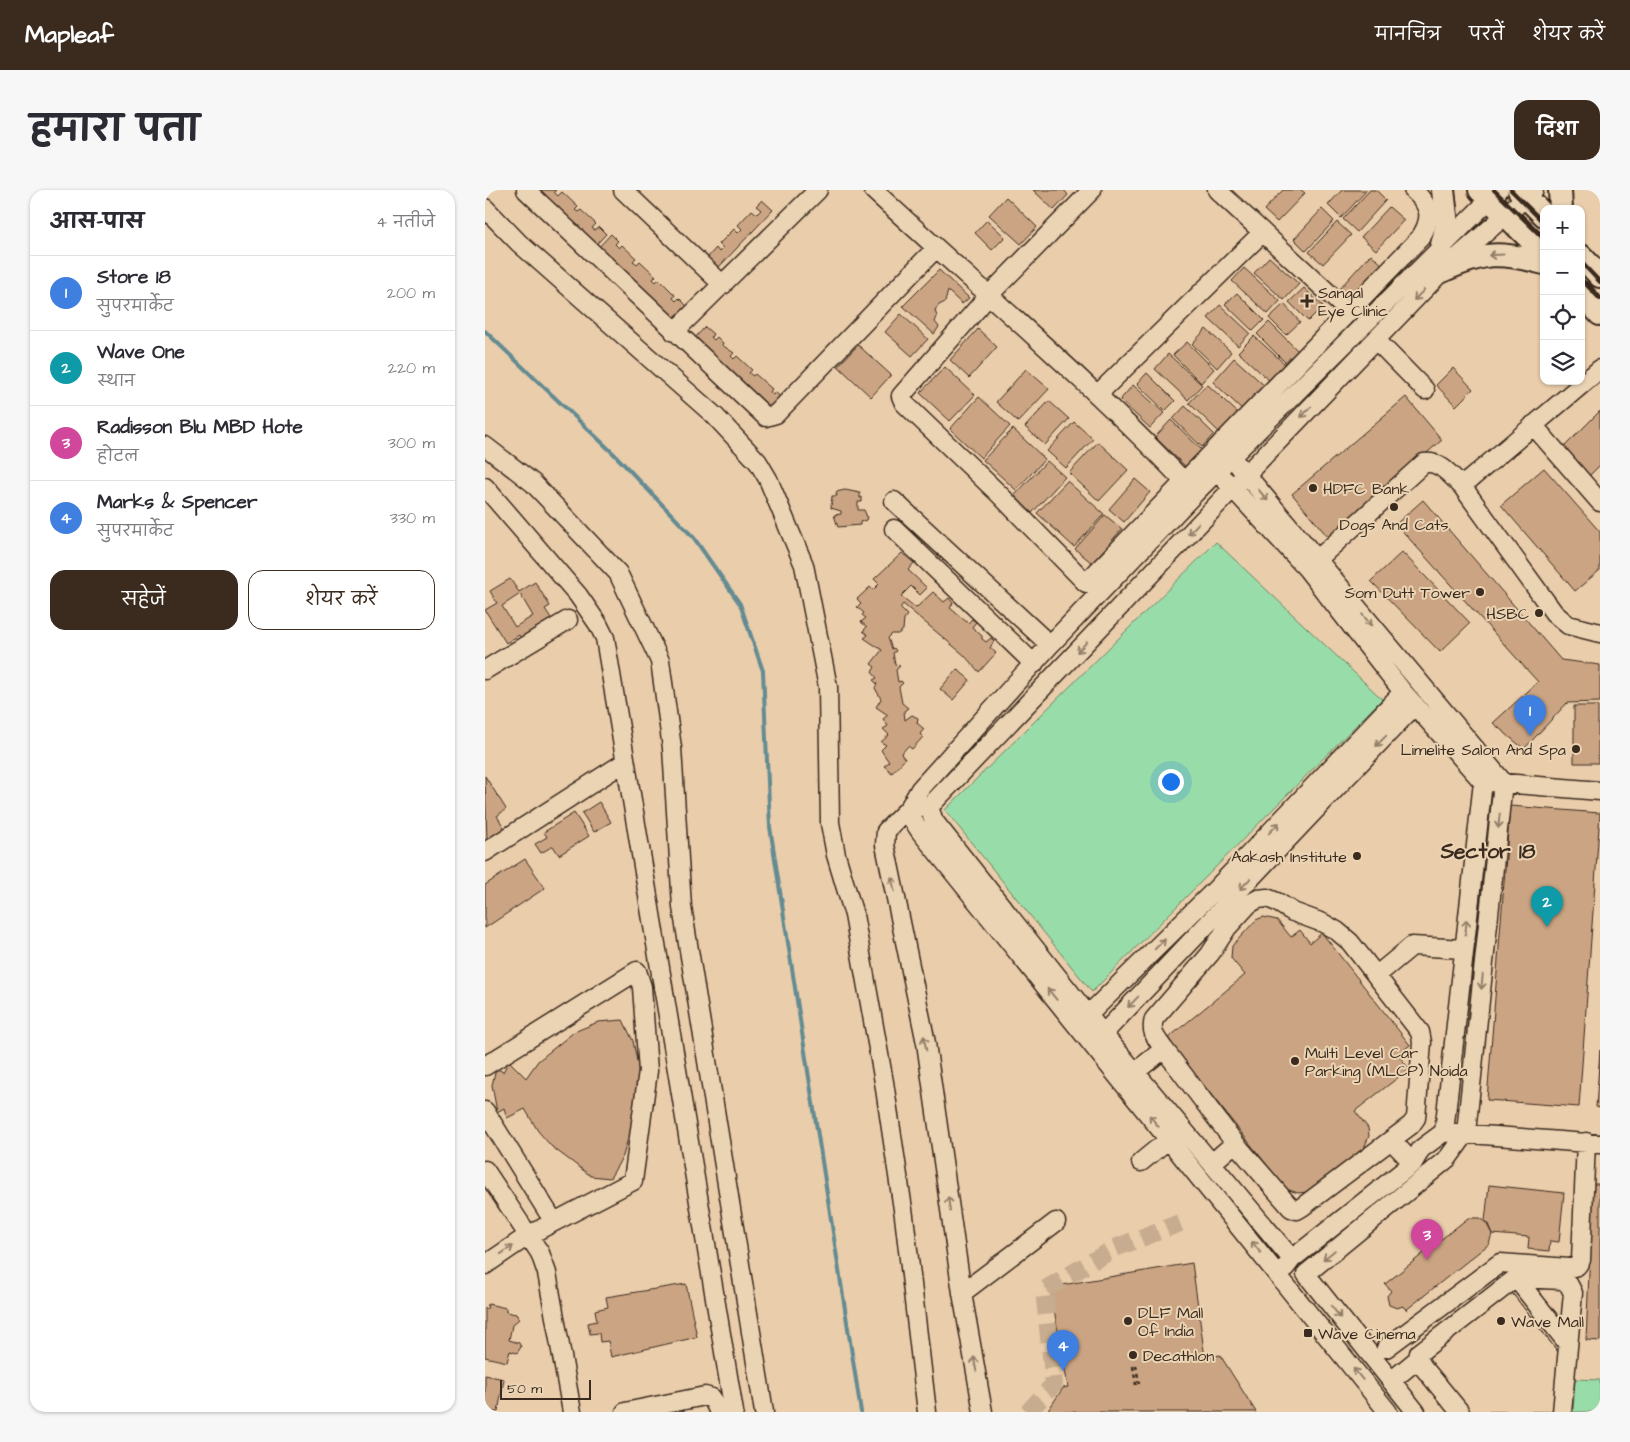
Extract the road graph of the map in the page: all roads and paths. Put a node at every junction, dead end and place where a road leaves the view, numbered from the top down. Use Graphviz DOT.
graph roads {
  1 [pos="526,190"];
  2 [pos="623,190"];
  3 [pos="818,190"];
  4 [pos="873,190"];
  5 [pos="1092,190"];
  6 [pos="1217,190"];
  7 [pos="1413,190"];
  8 [pos="1443,190"];
  9 [pos="1560,190"];
  10 [pos="1490,193"];
  11 [pos="1527,193"];
  12 [pos="1561,205"];
  13 [pos="485,208"];
  14 [pos="1540,210"];
  15 [pos="1507,215"];
  16 [pos="1262,233"];
  17 [pos="936,248"];
  18 [pos="1441,249"];
  19 [pos="1541,250"];
  20 [pos="1585,260"];
  21 [pos="1540,262"];
  22 [pos="1442,271"];
  23 [pos="1600,276"];
  24 [pos="723,284"];
  25 [pos="990,294"];
  26 [pos="1583,295"];
  27 [pos="1349,312"];
  28 [pos="1600,314"];
  29 [pos="674,332"];
  30 [pos="1376,340"];
  31 [pos="1600,369"];
  32 [pos="1425,390"];
  33 [pos="1097,395"];
  34 [pos="1533,425"];
  35 [pos="485,446"];
  36 [pos="1232,458"];
  37 [pos="1217,472"];
  38 [pos="1246,474"];
  39 [pos="1462,486"];
  40 [pos="485,487"];
  41 [pos="1190,488"];
  42 [pos="1233,488"];
  43 [pos="894,501"];
  44 [pos="1600,502"];
  45 [pos="894,529"];
  46 [pos="1312,565"];
  47 [pos="568,620"];
  48 [pos="1600,633"];
  49 [pos="1051,645"];
  50 [pos="1034,664"];
  51 [pos="485,670"];
  52 [pos="1403,692"];
  53 [pos="1415,706"];
  54 [pos="625,762"];
  55 [pos="1483,782"];
  56 [pos="1503,782"];
  57 [pos="1600,791"];
  58 [pos="909,808"];
  59 [pos="930,810"];
  60 [pos="485,852"];
  61 [pos="1464,949"];
  62 [pos="1377,975"];
  63 [pos="1088,1015"];
  64 [pos="1103,1034"];
  65 [pos="1164,1049"];
  66 [pos="485,1066"];
  67 [pos="1135,1072"];
  68 [pos="485,1111"];
  69 [pos="1444,1132"];
  70 [pos="1467,1133"];
  71 [pos="1169,1140"];
  72 [pos="1391,1140"];
  73 [pos="1235,1143"];
  74 [pos="1593,1143"];
  75 [pos="1141,1162"];
  76 [pos="1413,1162"];
  77 [pos="1212,1163"];
  78 [pos="485,1170"];
  79 [pos="1385,1185"];
  80 [pos="1398,1199"];
  81 [pos="1344,1217"];
  82 [pos="554,1222"];
  83 [pos="1056,1222"];
  84 [pos="1357,1233"];
  85 [pos="529,1235"];
  86 [pos="1291,1259"];
  87 [pos="485,1265"];
  88 [pos="1279,1276"];
  89 [pos="1516,1278"];
  90 [pos="962,1293"];
  91 [pos="1568,1344"];
  92 [pos="1386,1348"];
  93 [pos="1418,1360"];
  94 [pos="1134,1366"];
  95 [pos="1391,1381"];
  96 [pos="1138,1385"];
  97 [pos="572,1412"];
  98 [pos="625,1412"];
  99 [pos="719,1412"];
  100 [pos="734,1412"];
  101 [pos="764,1412"];
  102 [pos="927,1412"];
  103 [pos="983,1412"];
  104 [pos="1388,1412"];
  105 [pos="1416,1412"];
  106 [pos="1461,1412"];
  107 [pos="1561,1412"];
  1 -- 29 [label="street"];
  2 -- 24 [label="street"];
  3 -- 24 [label="street"];
  4 -- 17 [label="street"];
  5 -- 25 [label="street"];
  6 -- 16 [label="street"];
  7 -- 27 [label="street"];
  8 -- 18 [label="main road"];
  9 -- 12 [label="main road"];
  10 -- 15 [label="main road"];
  10 -- 18 [label="street"];
  11 -- 14 [label="main road"];
  11 -- 15 [label="street"];
  13 -- 102 [label="street"];
  15 -- 19 [label="main road"];
  15 -- 22 [label="street"];
  16 -- 27 [label="street"];
  16 -- 33 [label="street"];
  17 -- 25 [label="street"];
  17 -- 29 [label="street"];
  18 -- 36 [label="street"];
  20 -- 23 [label="main road"];
  21 -- 22 [label="main road, one-way"];
  22 -- 30 [label="street, one-way"];
  24 -- 29 [label="street"];
  25 -- 33 [label="street"];
  25 -- 41 [label="street"];
  26 -- 28 [label="main road"];
  27 -- 41 [label="street"];
  30 -- 32 [label="street"];
  30 -- 38 [label="street, one-way"];
  31 -- 34 [label="street"];
  33 -- 41 [label="street"];
  34 -- 39 [label="street"];
  34 -- 44 [label="street"];
  35 -- 101 [label="street"];
  36 -- 37 [label="street"];
  36 -- 38 [label="street"];
  37 -- 41 [label="street"];
  37 -- 42 [label="street"];
  38 -- 42 [label="street"];
  38 -- 46 [label="street, one-way"];
  39 -- 46 [label="street"];
  39 -- 48 [label="street"];
  40 -- 54 [label="street"];
  41 -- 49 [label="street"];
  42 -- 46 [label="street"];
  42 -- 59 [label="street, one-way"];
  43 -- 49 [label="street"];
  45 -- 50 [label="street"];
  46 -- 52 [label="street"];
  46 -- 56 [label="street, one-way"];
  47 -- 51 [label="street"];
  49 -- 50 [label="street"];
  50 -- 58 [label="street"];
  52 -- 53 [label="street"];
  63 -- 52 [label="street, one-way"];
  53 -- 55 [label="street"];
  53 -- 64 [label="street, one-way"];
  54 -- 60 [label="street"];
  54 -- 100 [label="street"];
  55 -- 56 [label="street"];
  61 -- 55 [label="street, one-way"];
  56 -- 57 [label="street"];
  56 -- 70 [label="street, one-way"];
  58 -- 59 [label="street"];
  71 -- 58 [label="street, one-way"];
  90 -- 58 [label="street, one-way"];
  59 -- 63 [label="street"];
  61 -- 62 [label="street"];
  61 -- 69 [label="street"];
  62 -- 65 [label="street"];
  62 -- 72 [label="street"];
  63 -- 64 [label="street"];
  64 -- 67 [label="street"];
  65 -- 67 [label="street"];
  65 -- 73 [label="street"];
  66 -- 82 [label="street"];
  67 -- 77 [label="street"];
  68 -- 82 [label="street"];
  69 -- 70 [label="street"];
  69 -- 76 [label="street"];
  70 -- 74 [label="street"];
  70 -- 80 [label="street"];
  71 -- 75 [label="street"];
  88 -- 71 [label="street, one-way"];
  72 -- 73 [label="street"];
  72 -- 76 [label="street"];
  73 -- 77 [label="street"];
  74 -- 92 [label="street"];
  76 -- 79 [label="street"];
  77 -- 86 [label="street"];
  78 -- 85 [label="street"];
  79 -- 80 [label="street"];
  79 -- 81 [label="street"];
  80 -- 84 [label="street"];
  81 -- 84 [label="street"];
  81 -- 86 [label="street"];
  82 -- 85 [label="street"];
  83 -- 90 [label="street"];
  84 -- 95 [label="street, one-way"];
  87 -- 85 [label="street, one-way"];
  85 -- 97 [label="street"];
  86 -- 88 [label="street"];
  104 -- 88 [label="street, one-way"];
  89 -- 91 [label="street"];
  89 -- 91 [label="street"];
  89 -- 93 [label="street"];
  103 -- 90 [label="street, one-way"];
  91 -- 107 [label="street"];
  93 -- 95 [label="street"];
  93 -- 106 [label="street"];
  94 -- 96 [label="path"];
  95 -- 105 [label="street"];
  98 -- 99 [label="street"];
}
